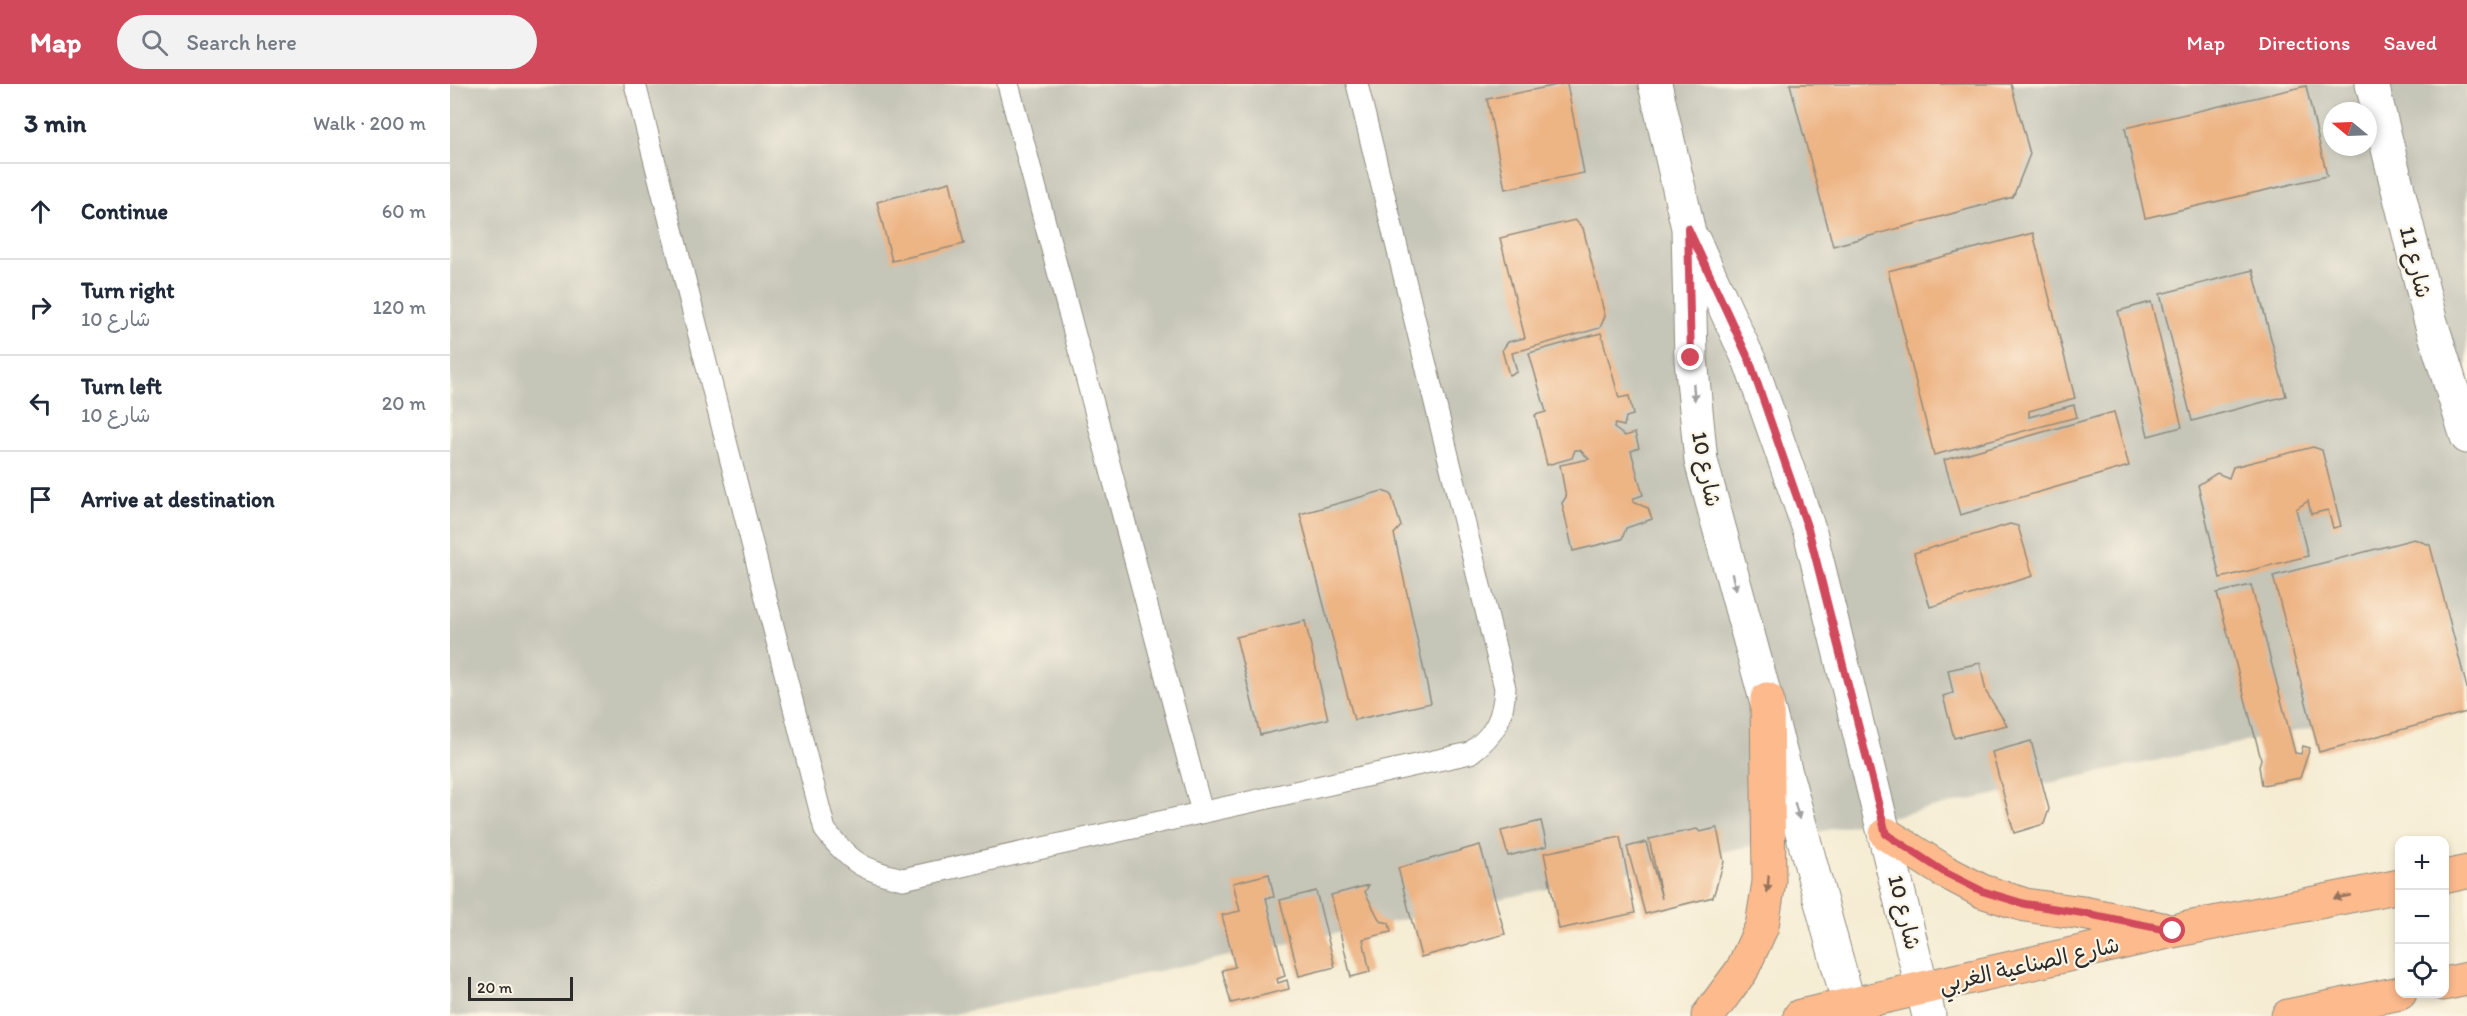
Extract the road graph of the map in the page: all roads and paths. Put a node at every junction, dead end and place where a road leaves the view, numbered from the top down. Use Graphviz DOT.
graph roads {
  1 [pos="635,84"];
  2 [pos="1008,84"];
  3 [pos="1357,84"];
  4 [pos="1655,84"];
  5 [pos="2372,84"];
  6 [pos="1688,228"];
  7 [pos="2467,437"];
  8 [pos="1767,699"];
  9 [pos="1202,812"];
  10 [pos="1886,834"];
  11 [pos="2467,872"];
  12 [pos="2449,876"];
  13 [pos="2395,887"];
  14 [pos="2173,931"];
  15 [pos="2467,979"];
  16 [pos="2449,983"];
  17 [pos="2395,994"];
  18 [pos="1926,1002"];
  19 [pos="1851,1010"];
  20 [pos="1708,1016"];
  21 [pos="1800,1016"];
  22 [pos="2288,1016"];
  1 -- 9 [label="lane"];
  2 -- 9 [label="lane"];
  3 -- 9 [label="lane"];
  4 -- 6 [label="street, شارع 10"];
  5 -- 7 [label="street, شارع 11"];
  6 -- 8 [label="street, شارع 10, one-way"];
  6 -- 10 [label="street, شارع 10"];
  8 -- 19 [label="street, شارع 10, one-way"];
  8 -- 20 [label="main road, one-way"];
  10 -- 14 [label="main road"];
  10 -- 18 [label="street, شارع 10"];
  11 -- 12 [label="main road"];
  13 -- 14 [label="main road, شارع الصناعية الغربي, one-way"];
  14 -- 18 [label="main road, شارع الصناعية الغربي"];
  15 -- 16 [label="main road"];
  17 -- 22 [label="main road"];
  18 -- 19 [label="main road, شارع الصناعية الغربي"];
  19 -- 21 [label="main road, شارع الصناعية الغربي"];
}
